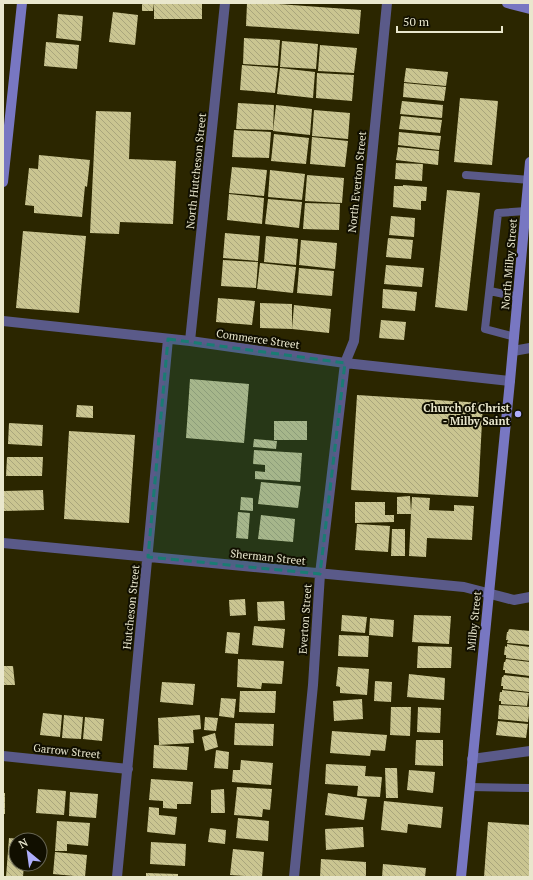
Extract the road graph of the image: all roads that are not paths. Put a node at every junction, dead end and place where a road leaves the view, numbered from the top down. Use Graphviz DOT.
graph roads {
  1 [pos="22,3"];
  2 [pos="225,3"];
  3 [pos="387,3"];
  4 [pos="507,3"];
  5 [pos="530,9"];
  6 [pos="7,112"];
  7 [pos="530,162"];
  8 [pos="466,175"];
  9 [pos="529,180"];
  10 [pos="3,182"];
  11 [pos="526,211"];
  12 [pos="490,291"];
  13 [pos="518,297"];
  14 [pos="3,321"];
  15 [pos="514,337"];
  16 [pos="168,339"];
  17 [pos="190,341"];
  18 [pos="530,348"];
  19 [pos="513,351"];
  20 [pos="345,363"];
  21 [pos="512,367"];
  22 [pos="510,381"];
  23 [pos="3,543"];
  24 [pos="148,557"];
  25 [pos="320,574"];
  26 [pos="489,594"];
  27 [pos="530,597"];
  28 [pos="530,751"];
  29 [pos="3,756"];
  30 [pos="472,760"];
  31 [pos="128,769"];
  32 [pos="470,787"];
  33 [pos="530,788"];
  34 [pos="117,877"];
  35 [pos="294,877"];
  36 [pos="460,877"];
  1 -- 6 [label="street"];
  2 -- 17 [label="street, North Hutcheson Street"];
  3 -- 20 [label="street, North Everton Street"];
  4 -- 5 [label="street"];
  6 -- 10 [label="street"];
  7 -- 9 [label="street, North Milby Street"];
  8 -- 9 [label="lane"];
  9 -- 11 [label="street, North Milby Street"];
  11 -- 12 [label="lane"];
  11 -- 13 [label="street, North Milby Street"];
  12 -- 13 [label="lane"];
  12 -- 15 [label="lane"];
  13 -- 15 [label="street, North Milby Street"];
  14 -- 16 [label="street, Commerce Street"];
  15 -- 19 [label="street, North Milby Street"];
  16 -- 17 [label="street, Commerce Street"];
  16 -- 24 [label="street, Hutcheson Street"];
  17 -- 20 [label="street, Commerce Street"];
  18 -- 19 [label="street"];
  19 -- 21 [label="street, North Milby Street"];
  20 -- 22 [label="street, Commerce Street"];
  20 -- 25 [label="street, Everton Street"];
  21 -- 22 [label="street, Milby Street"];
  22 -- 26 [label="street, Milby Street"];
  23 -- 24 [label="street, Sherman Street"];
  24 -- 25 [label="street, Sherman Street"];
  24 -- 31 [label="street, Hutcheson Street"];
  25 -- 26 [label="street, Sherman Street"];
  25 -- 35 [label="street, Everton Street"];
  26 -- 27 [label="street, Sherman Street"];
  26 -- 30 [label="street, Milby Street"];
  28 -- 30 [label="street"];
  29 -- 31 [label="street, Garrow Street"];
  30 -- 32 [label="street, Milby Street"];
  31 -- 34 [label="street, Hutcheson Street"];
  32 -- 33 [label="lane"];
  32 -- 36 [label="street, Milby Street"];
}
